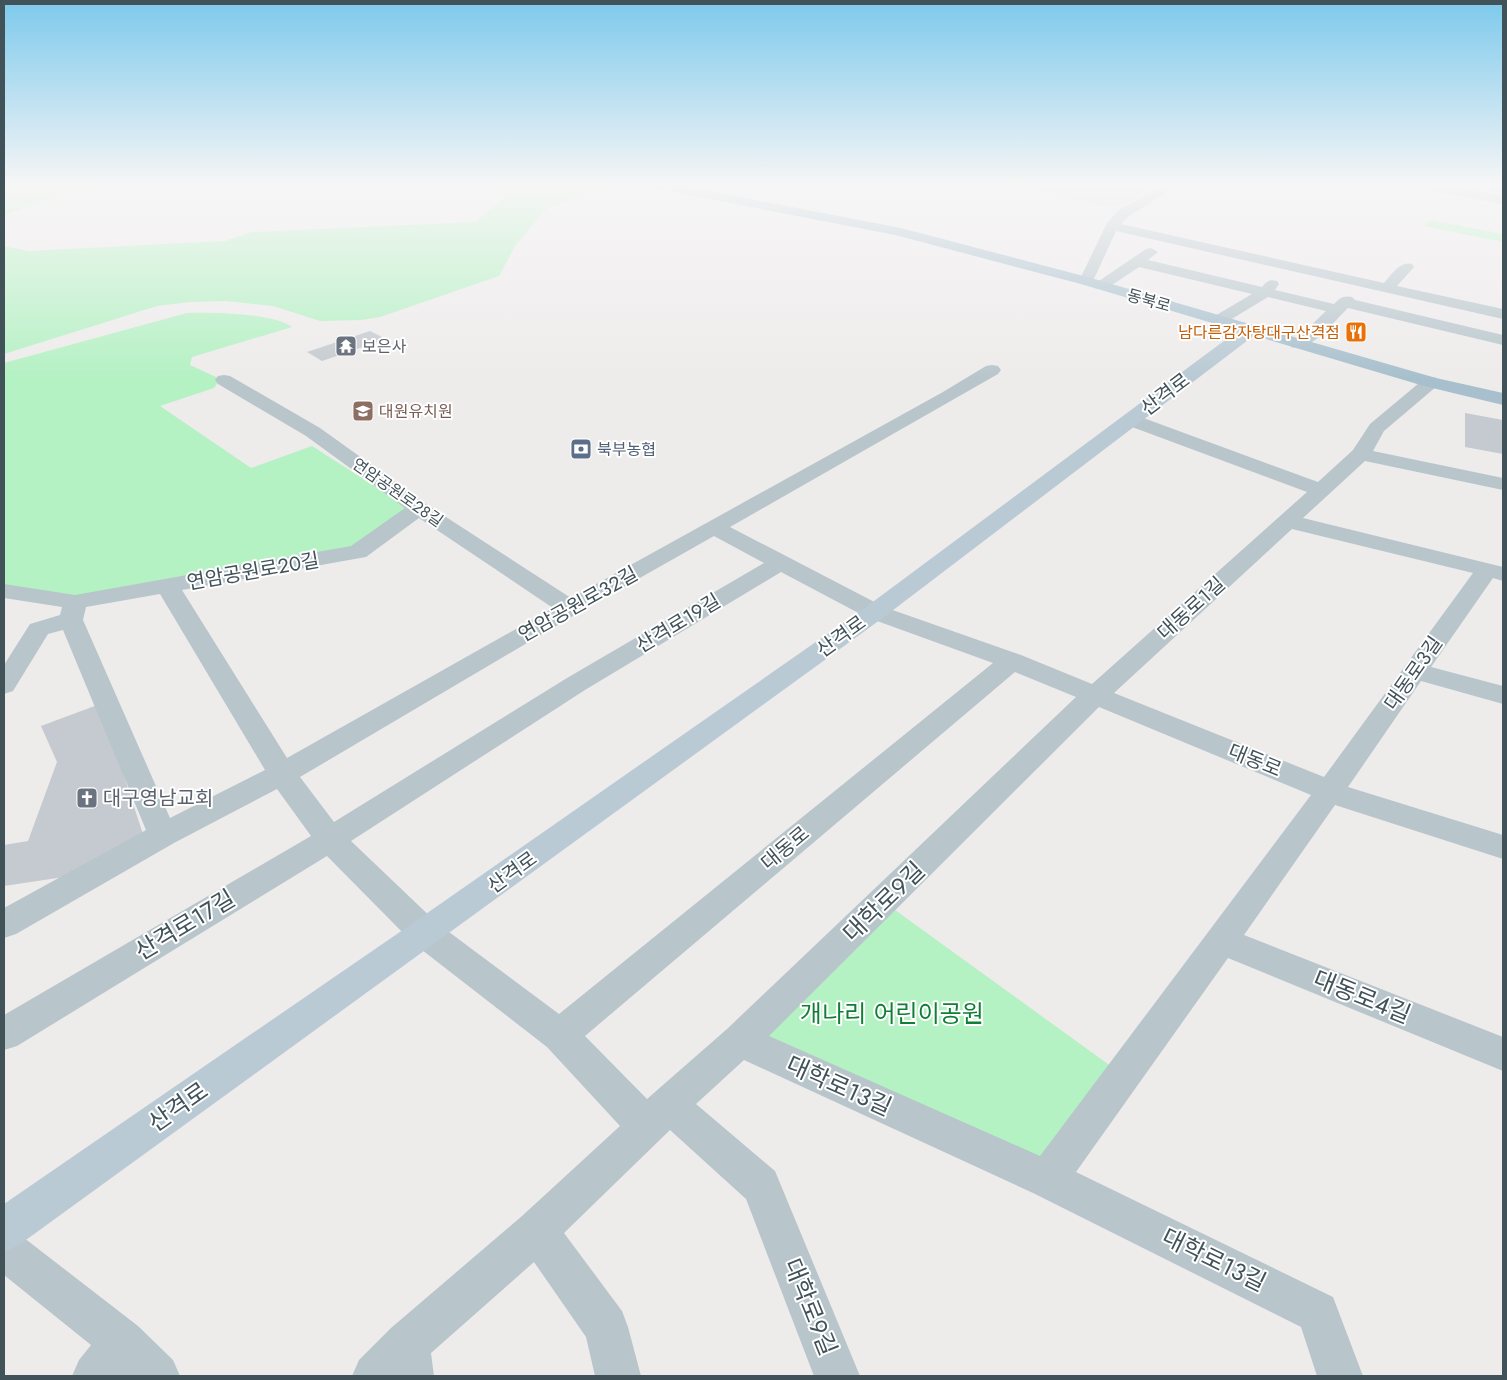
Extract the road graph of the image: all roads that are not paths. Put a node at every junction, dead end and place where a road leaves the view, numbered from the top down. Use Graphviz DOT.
graph roads {
  1 [pos="965,249"];
  2 [pos="1101,249"];
  3 [pos="1159,249"];
  4 [pos="1220,249"];
  5 [pos="1137,262"];
  6 [pos="1292,266"];
  7 [pos="1407,267"];
  8 [pos="1258,274"];
  9 [pos="1281,279"];
  10 [pos="1086,282"];
  11 [pos="1365,283"];
  12 [pos="1102,286"];
  13 [pos="1387,288"];
  14 [pos="1266,292"];
  15 [pos="1340,306"];
  16 [pos="1468,306"];
  17 [pos="1503,314"];
  18 [pos="1219,320"];
  19 [pos="1454,328"];
  20 [pos="1250,330"];
  21 [pos="1503,340"];
  22 [pos="1297,343"];
  23 [pos="1441,343"];
  24 [pos="992,370"];
  25 [pos="224,380"];
  26 [pos="1431,382"];
  27 [pos="1503,399"];
  28 [pos="1131,420"];
  29 [pos="1361,454"];
  30 [pos="1503,484"];
  31 [pos="1321,490"];
  32 [pos="419,508"];
  33 [pos="1287,521"];
  34 [pos="715,528"];
  35 [pos="780,563"];
  36 [pos="1495,572"];
  37 [pos="168,587"];
  38 [pos="4,592"];
  39 [pos="570,608"];
  40 [pos="73,611"];
  41 [pos="875,612"];
  42 [pos="1012,661"];
  43 [pos="1415,671"];
  44 [pos="576,684"];
  45 [pos="4,685"];
  46 [pos="1094,695"];
  47 [pos="1503,695"];
  48 [pos="282,774"];
  49 [pos="1330,791"];
  50 [pos="163,835"];
  51 [pos="330,839"];
  52 [pos="1503,847"];
  53 [pos="4,924"];
  54 [pos="425,933"];
  55 [pos="1221,940"];
  56 [pos="4,1034"];
  57 [pos="560,1035"];
  58 [pos="740,1041"];
  59 [pos="1503,1054"];
  60 [pos="657,1116"];
  61 [pos="1048,1179"];
  62 [pos="4,1230"];
  63 [pos="537,1230"];
  64 [pos="4,1249"];
  65 [pos="122,1342"];
  66 [pos="409,1360"];
  67 [pos="95,1376"];
  68 [pos="157,1376"];
  69 [pos="375,1376"];
  70 [pos="618,1376"];
  71 [pos="837,1376"];
  72 [pos="1340,1376"];
  1 -- 10 [label="main road, 동북로"];
  2 -- 10 [label="street"];
  3 -- 5 [label="street"];
  4 -- 6 [label="street"];
  5 -- 12 [label="street"];
  5 -- 14 [label="street"];
  6 -- 9 [label="street"];
  6 -- 11 [label="street"];
  7 -- 13 [label="street"];
  8 -- 9 [label="street"];
  9 -- 14 [label="street"];
  10 -- 12 [label="main road, 동북로"];
  11 -- 13 [label="street"];
  11 -- 15 [label="street"];
  12 -- 18 [label="main road, 동북로"];
  13 -- 16 [label="street"];
  14 -- 15 [label="street"];
  14 -- 18 [label="street"];
  15 -- 19 [label="street"];
  15 -- 22 [label="street"];
  16 -- 17 [label="street"];
  16 -- 19 [label="street"];
  18 -- 20 [label="main road, 동북로"];
  19 -- 21 [label="street"];
  19 -- 23 [label="street"];
  20 -- 22 [label="main road, 동북로"];
  20 -- 28 [label="street, 산격로"];
  22 -- 26 [label="main road, 동북로"];
  24 -- 34 [label="street, 연암공원로32길"];
  25 -- 32 [label="street, 연암공원로28길"];
  26 -- 27 [label="main road, 동북로"];
  26 -- 29 [label="street"];
  28 -- 31 [label="street"];
  28 -- 41 [label="street, 산격로"];
  29 -- 30 [label="street"];
  29 -- 31 [label="street, 대동로1길"];
  31 -- 33 [label="street, 대동로1길"];
  32 -- 37 [label="street, 연암공원로20길"];
  32 -- 39 [label="street, 연암공원로28길"];
  33 -- 36 [label="street"];
  33 -- 46 [label="street, 대동로1길"];
  34 -- 35 [label="street"];
  34 -- 39 [label="street, 연암공원로32길"];
  35 -- 41 [label="street"];
  35 -- 44 [label="street, 산격로19길"];
  36 -- 43 [label="street, 대동로3길"];
  37 -- 40 [label="street, 연암공원로20길"];
  37 -- 48 [label="street"];
  38 -- 40 [label="street, 연암공원로20길"];
  39 -- 48 [label="street, 연암공원로32길"];
  40 -- 45 [label="street"];
  40 -- 50 [label="street"];
  41 -- 42 [label="street, 대동로"];
  41 -- 54 [label="street, 산격로"];
  42 -- 46 [label="street, 대동로"];
  42 -- 57 [label="street, 대동로"];
  43 -- 47 [label="street"];
  43 -- 49 [label="street, 대동로3길"];
  44 -- 51 [label="street, 산격로17길"];
  46 -- 49 [label="street, 대동로"];
  46 -- 58 [label="street, 대학로9길"];
  48 -- 50 [label="street, 연암공원로32길"];
  48 -- 51 [label="street"];
  49 -- 52 [label="street, 대동로"];
  49 -- 55 [label="street"];
  50 -- 53 [label="street, 연암공원로32길"];
  51 -- 54 [label="street"];
  51 -- 56 [label="street, 산격로17길"];
  54 -- 57 [label="street"];
  54 -- 62 [label="street, 산격로"];
  55 -- 59 [label="street, 대동로4길"];
  55 -- 61 [label="street"];
  57 -- 60 [label="street, 대학로9길"];
  58 -- 60 [label="street, 대학로9길"];
  58 -- 61 [label="street, 대학로13길"];
  60 -- 63 [label="street, 대학로9길"];
  60 -- 71 [label="street, 대학로9길"];
  61 -- 72 [label="street, 대학로13길"];
  63 -- 66 [label="street, 대학로9길"];
  63 -- 70 [label="street"];
  64 -- 65 [label="street"];
  65 -- 67 [label="street"];
  65 -- 68 [label="street"];
  66 -- 69 [label="street, 대학로9길"];
}
